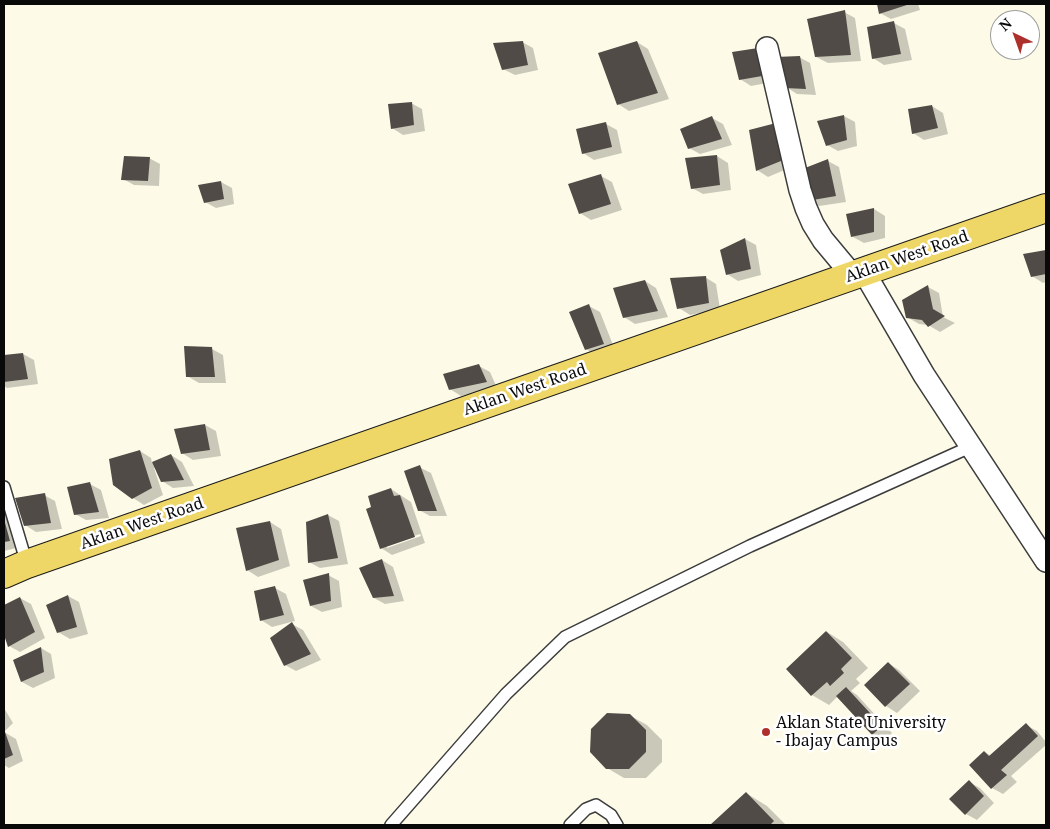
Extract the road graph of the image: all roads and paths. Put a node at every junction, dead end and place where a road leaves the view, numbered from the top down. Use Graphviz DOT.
graph roads {
  1 [pos="767,48"];
  2 [pos="1046,208"];
  3 [pos="859,274"];
  4 [pos="970,447"];
  5 [pos="4,487"];
  6 [pos="1046,561"];
  7 [pos="16,569"];
  8 [pos="391,825"];
  9 [pos="570,825"];
  10 [pos="617,825"];
  1 -- 3 [label="street"];
  2 -- 3 [label="main road, Aklan West Road"];
  3 -- 4 [label="street"];
  3 -- 7 [label="main road, Aklan West Road"];
  4 -- 6 [label="street"];
  4 -- 8 [label="lane"];
  5 -- 7 [label="lane"];
  9 -- 10 [label="lane"];
}
